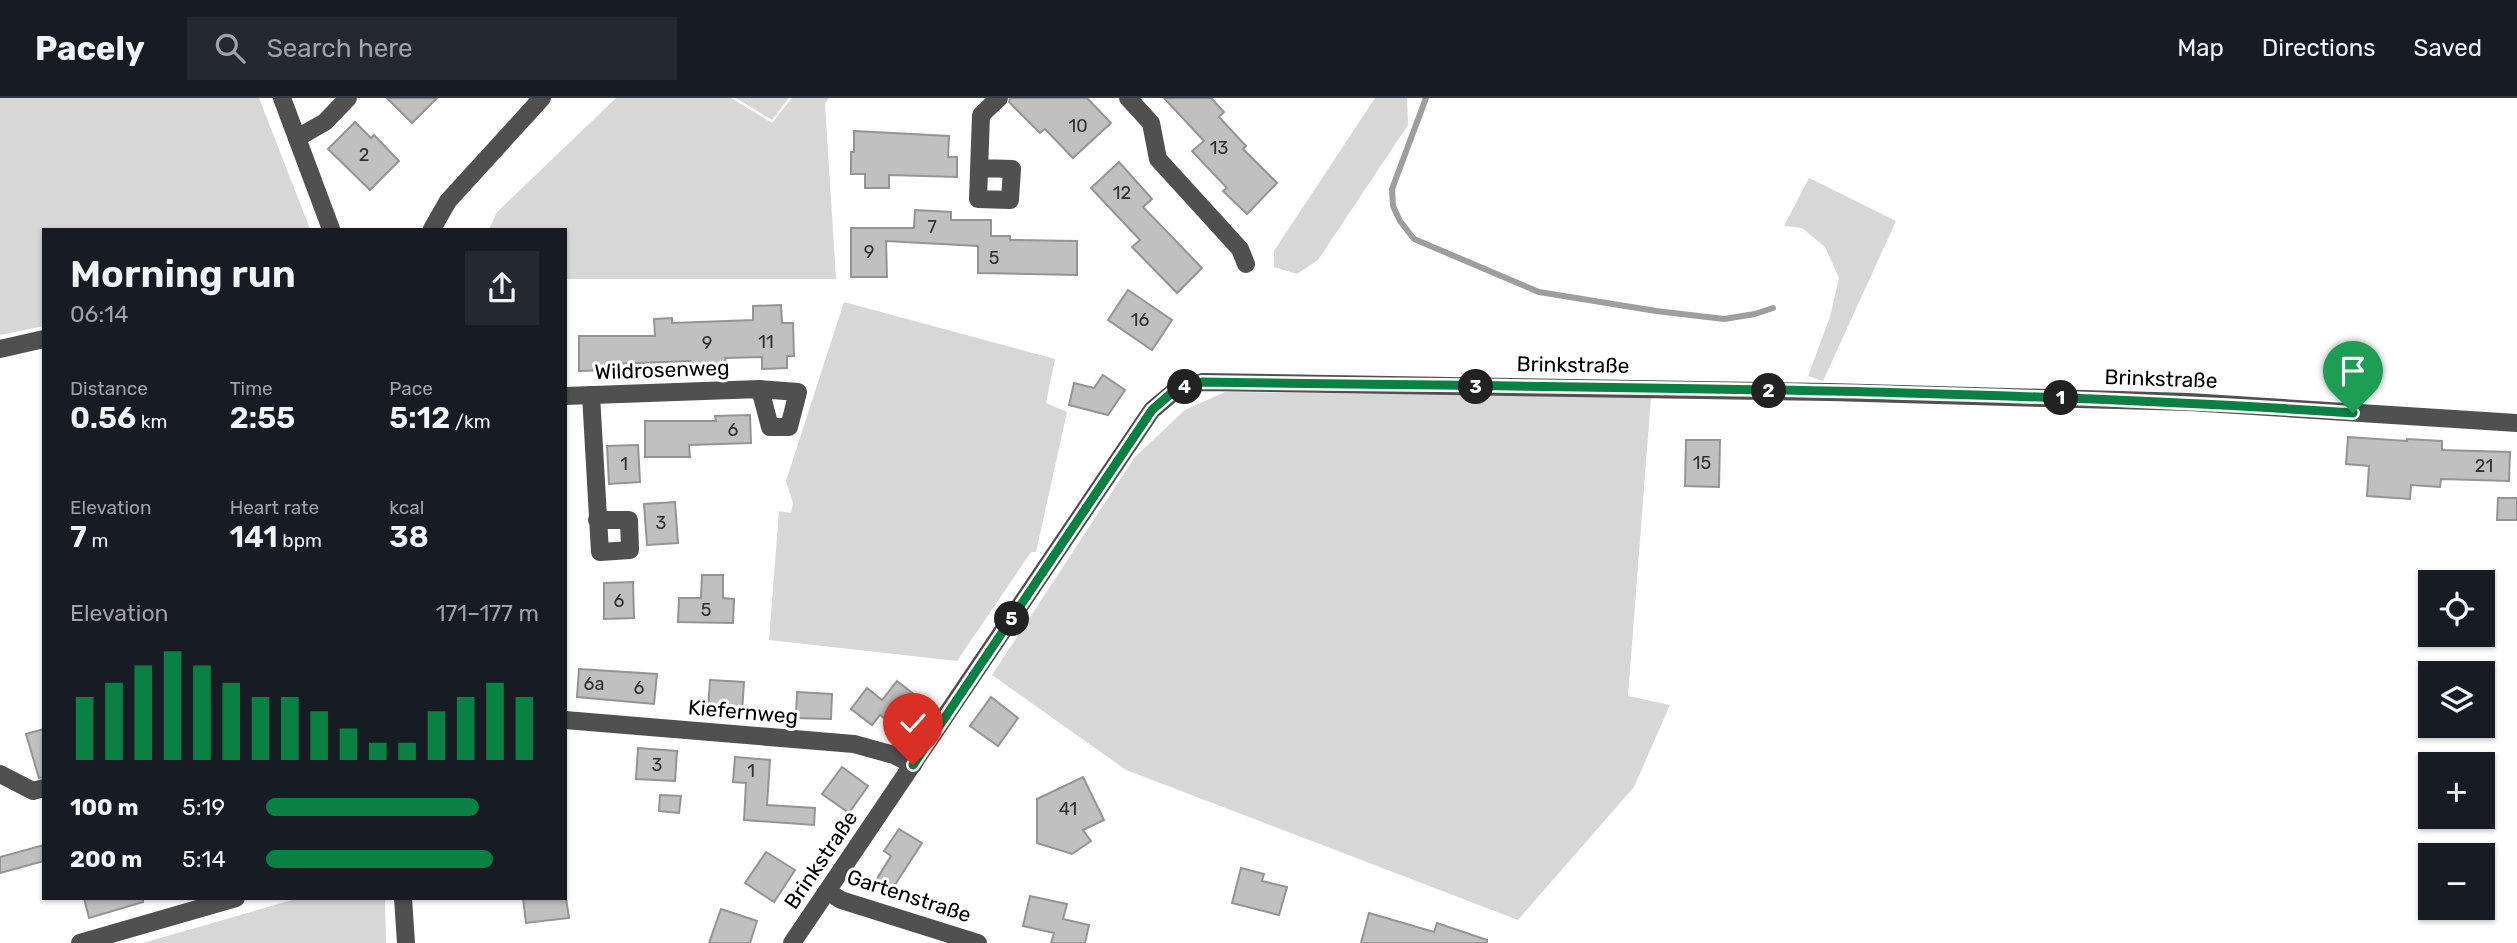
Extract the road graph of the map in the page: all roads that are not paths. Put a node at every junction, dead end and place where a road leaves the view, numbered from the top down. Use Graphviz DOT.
graph roads {
  1 [pos="282,98"];
  2 [pos="348,98"];
  3 [pos="542,98"];
  4 [pos="999,98"];
  5 [pos="1128,98"];
  6 [pos="297,138"];
  7 [pos="979,167"];
  8 [pos="331,228"];
  9 [pos="433,228"];
  10 [pos="1246,264"];
  11 [pos="42,339"];
  12 [pos="0,349"];
  13 [pos="760,389"];
  14 [pos="591,395"];
  15 [pos="567,396"];
  16 [pos="2517,424"];
  17 [pos="597,520"];
  18 [pos="567,720"];
  19 [pos="913,765"];
  20 [pos="0,774"];
  21 [pos="42,789"];
  22 [pos="827,891"];
  23 [pos="229,900"];
  24 [pos="403,900"];
  25 [pos="80,943"];
  26 [pos="406,943"];
  27 [pos="792,943"];
  28 [pos="978,943"];
  1 -- 6 [label="street"];
  2 -- 6 [label="street"];
  3 -- 9 [label="street"];
  4 -- 7 [label="street"];
  5 -- 10 [label="street"];
  6 -- 8 [label="street"];
  11 -- 12 [label="street"];
  13 -- 14 [label="street, Wildrosenweg"];
  14 -- 15 [label="street, Wildrosenweg"];
  14 -- 17 [label="street"];
  16 -- 19 [label="street, Brinkstraße"];
  18 -- 19 [label="street, Kiefernweg"];
  19 -- 22 [label="street, Brinkstraße"];
  20 -- 21 [label="street"];
  22 -- 27 [label="street, Brinkstraße"];
  22 -- 28 [label="street, Gartenstraße"];
  23 -- 25 [label="street"];
  24 -- 26 [label="street"];
}
